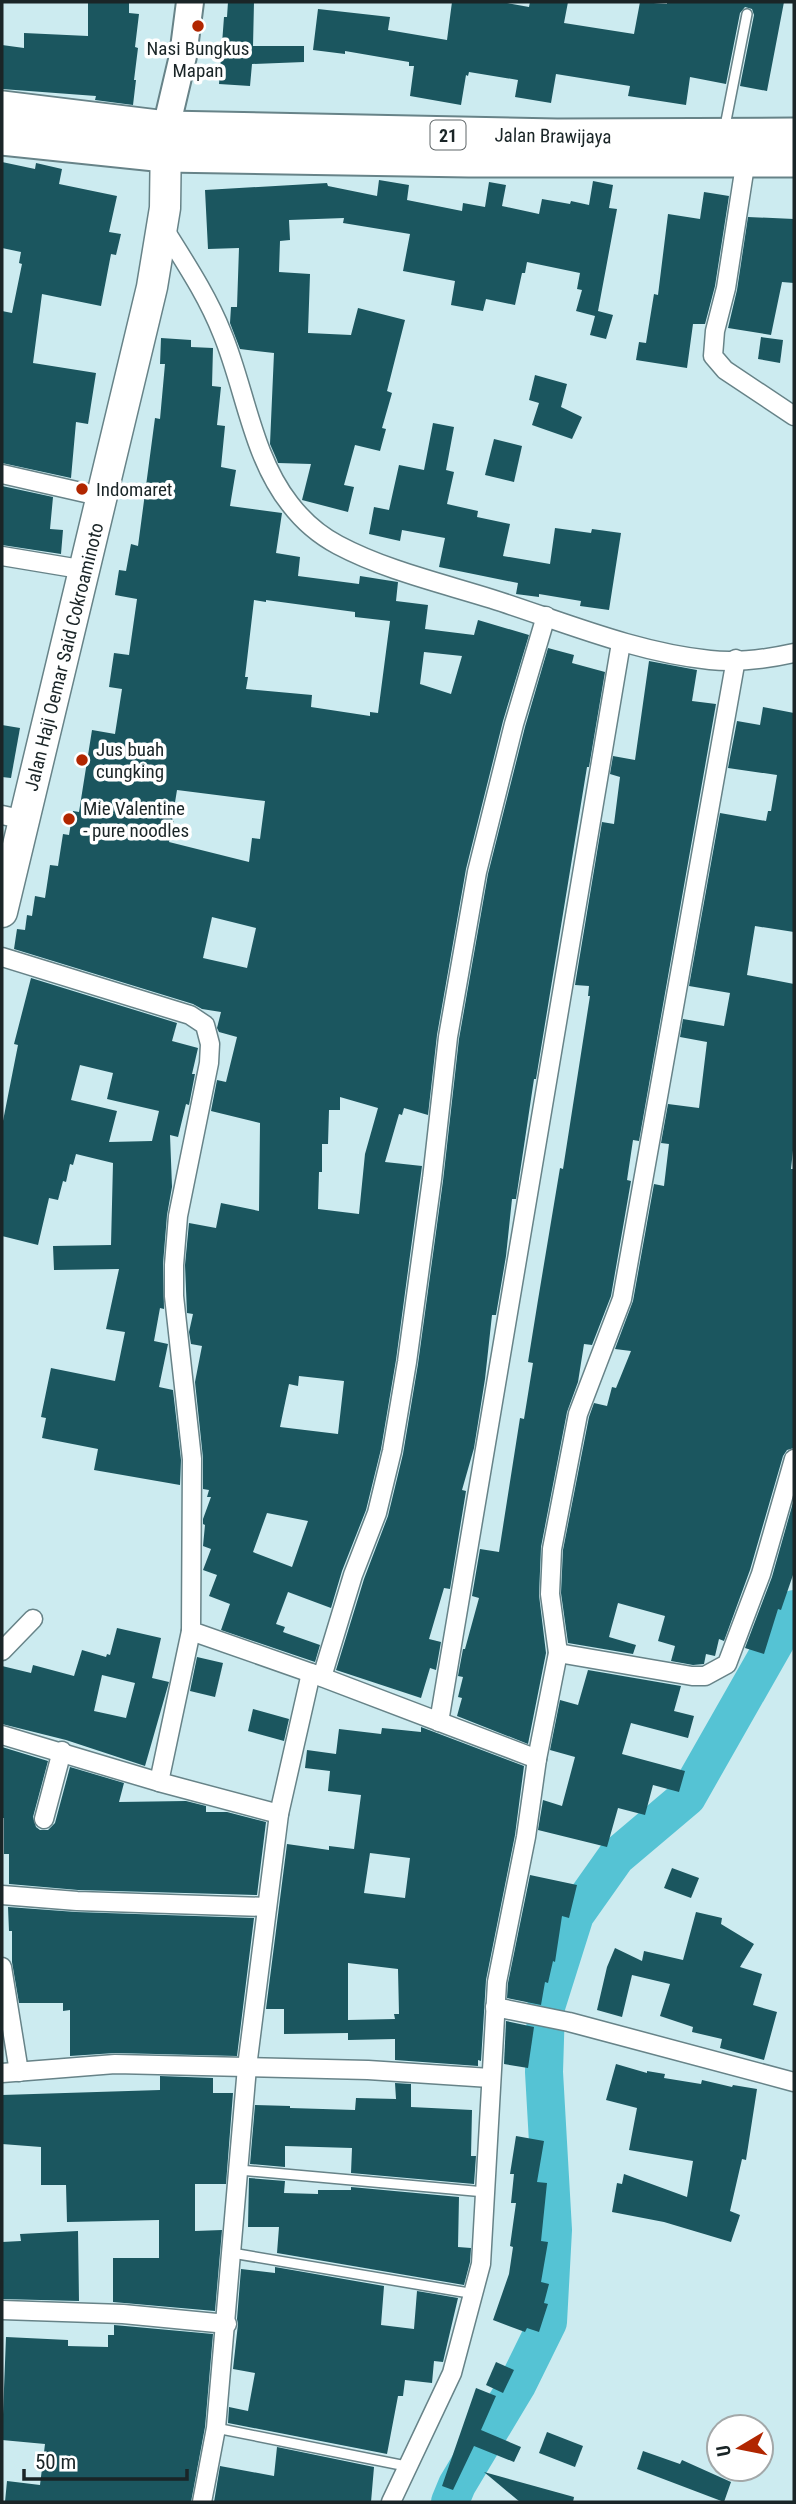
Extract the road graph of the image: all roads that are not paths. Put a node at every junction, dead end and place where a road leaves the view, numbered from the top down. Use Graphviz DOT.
graph roads {
  1 [pos="190,2"];
  2 [pos="747,14"];
  3 [pos="2,108"];
  4 [pos="794,135"];
  5 [pos="723,136"];
  6 [pos="2,138"];
  7 [pos="165,141"];
  8 [pos="580,148"];
  9 [pos="746,159"];
  10 [pos="794,160"];
  11 [pos="163,227"];
  12 [pos="794,416"];
  13 [pos="2,474"];
  14 [pos="103,497"];
  15 [pos="2,556"];
  16 [pos="86,570"];
  17 [pos="546,616"];
  18 [pos="621,643"];
  19 [pos="794,653"];
  20 [pos="736,659"];
  21 [pos="13,818"];
  22 [pos="2,912"];
  23 [pos="2,957"];
  24 [pos="794,1459"];
  25 [pos="33,1619"];
  26 [pos="191,1631"];
  27 [pos="2,1651"];
  28 [pos="558,1653"];
  29 [pos="316,1675"];
  30 [pos="439,1722"];
  31 [pos="2,1735"];
  32 [pos="62,1751"];
  33 [pos="537,1759"];
  34 [pos="159,1782"];
  35 [pos="279,1814"];
  36 [pos="44,1819"];
  37 [pos="2,1895"];
  38 [pos="267,1907"];
  39 [pos="2,1967"];
  40 [pos="495,2007"];
  41 [pos="247,2067"];
  42 [pos="11,2072"];
  43 [pos="490,2078"];
  44 [pos="794,2082"];
  45 [pos="239,2170"];
  46 [pos="485,2192"];
  47 [pos="232,2253"];
  48 [pos="475,2294"];
  49 [pos="2,2310"];
  50 [pos="227,2324"];
  51 [pos="216,2428"];
  52 [pos="406,2466"];
  53 [pos="202,2502"];
  54 [pos="391,2502"];
  1 -- 7 [label="main road"];
  2 -- 5 [label="lane"];
  3 -- 7 [label="highway, Jalan Brawijaya / 21"];
  4 -- 5 [label="highway, Jalan Brawijaya / 21"];
  5 -- 8 [label="highway, Jalan Brawijaya / 21"];
  6 -- 7 [label="highway, 21"];
  7 -- 8 [label="highway, Jalan Brawijaya / 21"];
  7 -- 11 [label="main road, Jalan Haji Oemar Said Cokroaminoto"];
  8 -- 9 [label="highway, Jalan Brawijaya / 21"];
  9 -- 10 [label="highway, Jalan Brawijaya / 21"];
  9 -- 12 [label="street"];
  11 -- 14 [label="main road, Jalan Haji Oemar Said Cokroaminoto"];
  11 -- 17 [label="street"];
  13 -- 14 [label="street"];
  14 -- 16 [label="main road, Jalan Haji Oemar Said Cokroaminoto"];
  15 -- 16 [label="street"];
  16 -- 21 [label="main road, Jalan Haji Oemar Said Cokroaminoto"];
  17 -- 18 [label="street"];
  17 -- 29 [label="street"];
  18 -- 20 [label="street"];
  18 -- 30 [label="street"];
  19 -- 20 [label="street"];
  20 -- 28 [label="street"];
  21 -- 22 [label="main road, Jalan Haji Oemar Said Cokroaminoto"];
  23 -- 26 [label="street"];
  24 -- 28 [label="street"];
  25 -- 27 [label="street"];
  26 -- 29 [label="street"];
  26 -- 34 [label="street"];
  28 -- 33 [label="street"];
  29 -- 30 [label="street"];
  29 -- 35 [label="street"];
  30 -- 33 [label="street"];
  31 -- 32 [label="street"];
  32 -- 34 [label="street"];
  32 -- 36 [label="street"];
  33 -- 40 [label="street"];
  34 -- 35 [label="street"];
  35 -- 38 [label="street"];
  37 -- 38 [label="street"];
  38 -- 41 [label="street"];
  39 -- 42 [label="street"];
  40 -- 43 [label="street"];
  40 -- 44 [label="street"];
  41 -- 42 [label="street"];
  41 -- 43 [label="street"];
  41 -- 45 [label="street"];
  43 -- 46 [label="street"];
  45 -- 46 [label="lane"];
  45 -- 47 [label="street"];
  46 -- 48 [label="street"];
  47 -- 48 [label="lane"];
  47 -- 50 [label="street"];
  48 -- 52 [label="street"];
  49 -- 50 [label="street"];
  50 -- 51 [label="street"];
  51 -- 52 [label="lane"];
  51 -- 53 [label="street"];
  52 -- 54 [label="street"];
}
